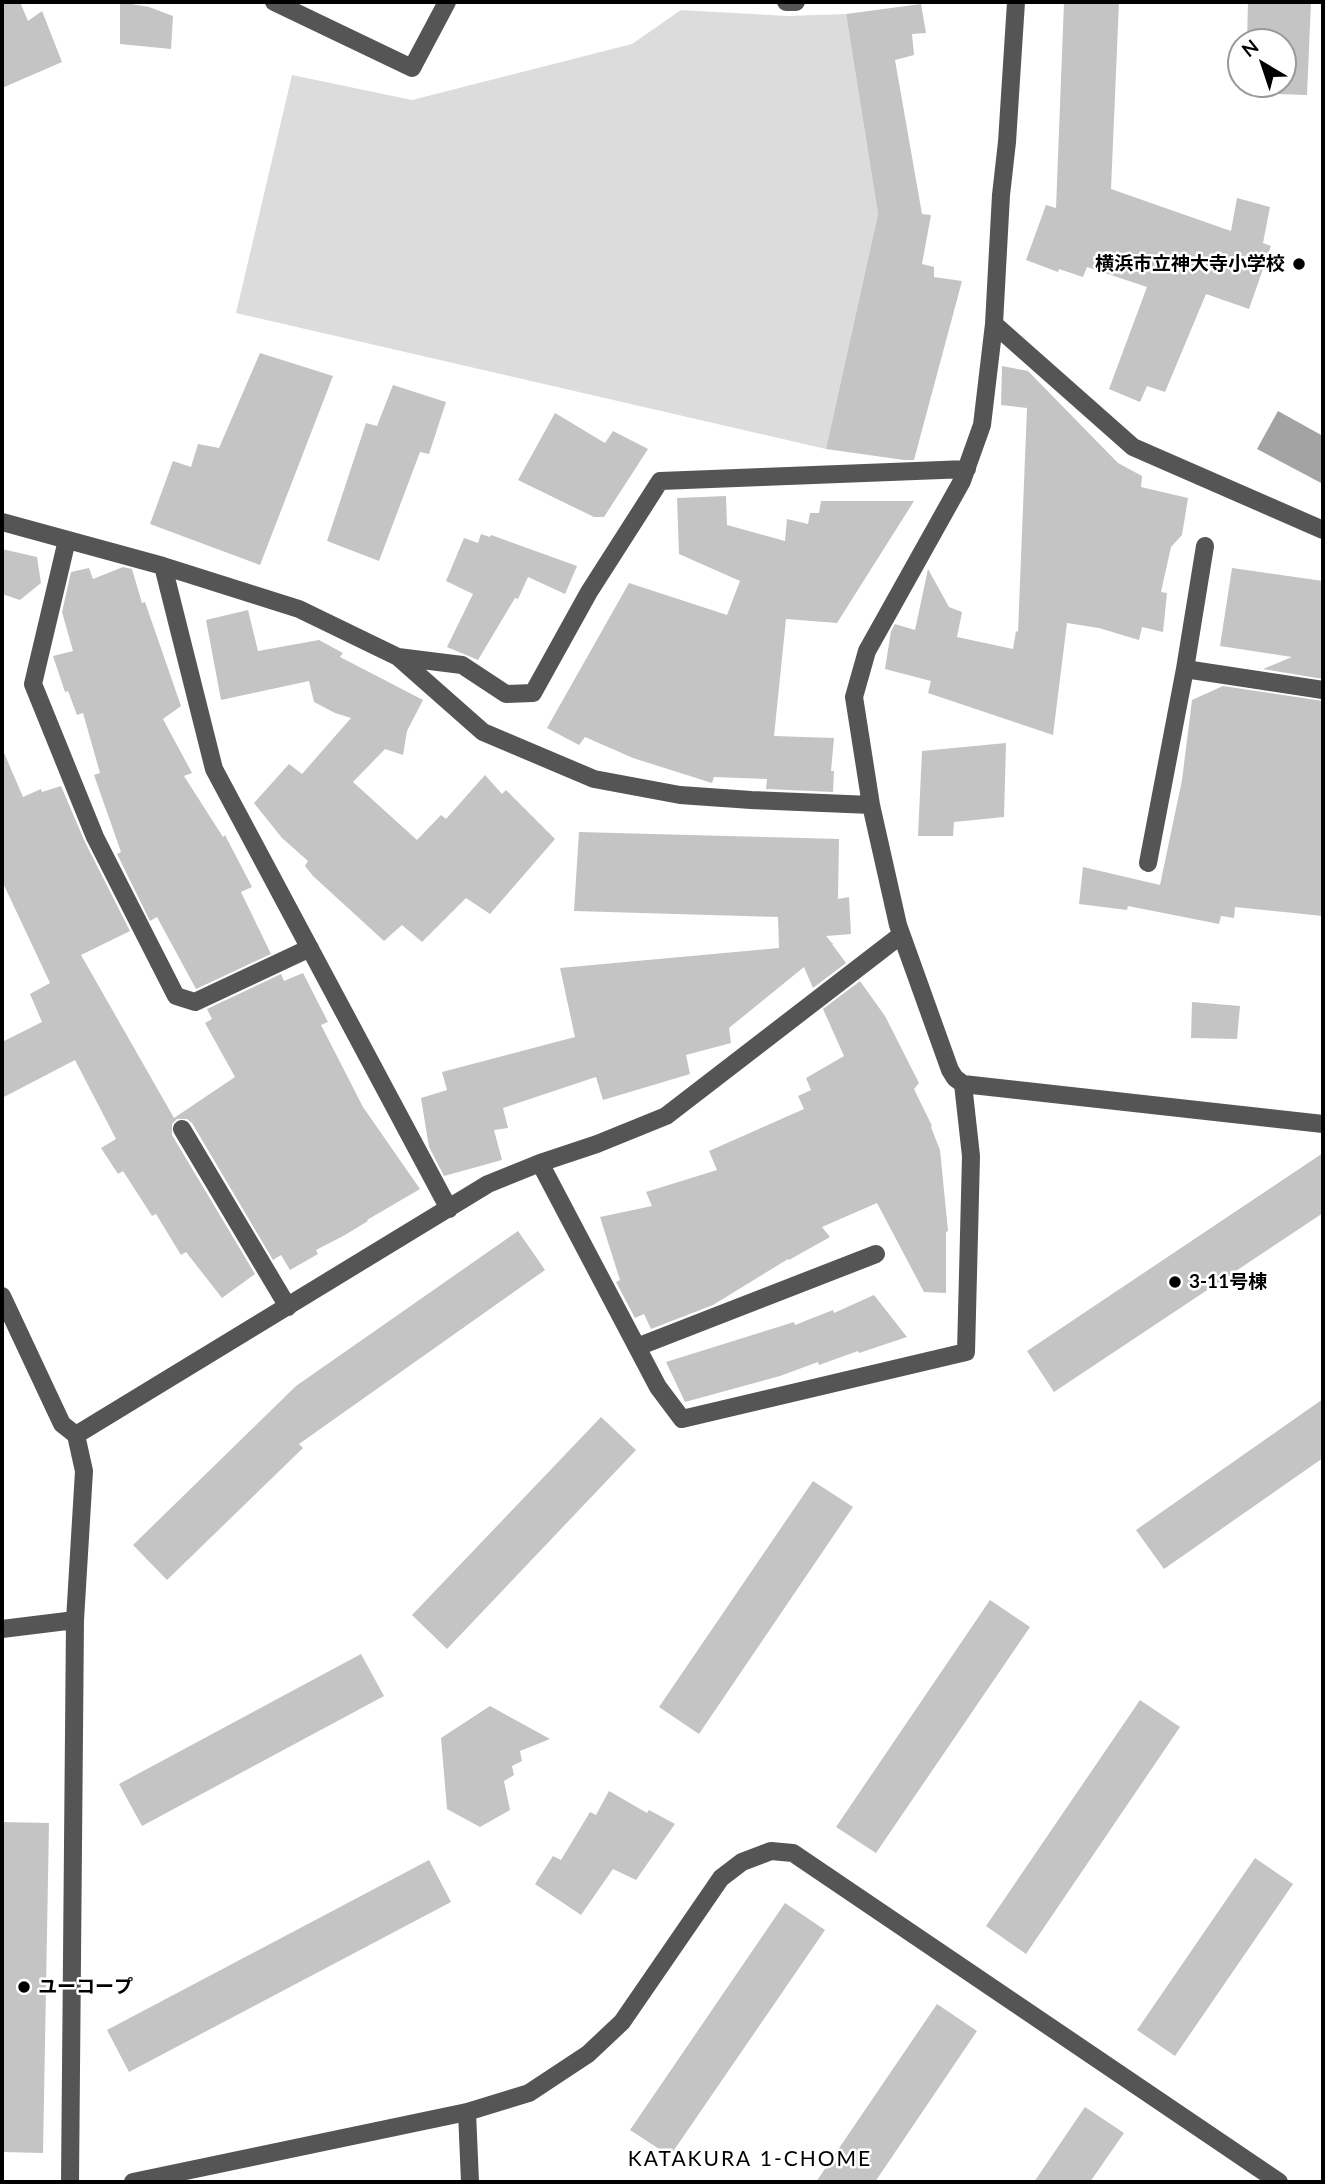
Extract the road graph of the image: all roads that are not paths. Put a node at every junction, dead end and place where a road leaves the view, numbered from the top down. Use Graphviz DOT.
graph roads {
  1 [pos="274,2"];
  2 [pos="447,2"];
  3 [pos="786,2"];
  4 [pos="796,2"];
  5 [pos="1016,2"];
  6 [pos="994,324"];
  7 [pos="967,469"];
  8 [pos="2,522"];
  9 [pos="1323,530"];
  10 [pos="67,540"];
  11 [pos="1205,546"];
  12 [pos="163,566"];
  13 [pos="398,657"];
  14 [pos="1185,669"];
  15 [pos="1323,690"];
  16 [pos="871,805"];
  17 [pos="1148,863"];
  18 [pos="901,935"];
  19 [pos="310,948"];
  20 [pos="963,1084"];
  21 [pos="1323,1124"];
  22 [pos="182,1129"];
  23 [pos="540,1163"];
  24 [pos="449,1209"];
  25 [pos="876,1254"];
  26 [pos="2,1296"];
  27 [pos="288,1307"];
  28 [pos="637,1347"];
  29 [pos="76,1434"];
  30 [pos="75,1620"];
  31 [pos="2,1629"];
  32 [pos="467,2112"];
  33 [pos="1275,2181"];
  34 [pos="71,2182"];
  35 [pos="133,2182"];
  36 [pos="470,2182"];
  1 -- 2 [label="street"];
  3 -- 4 [label="street"];
  5 -- 6 [label="street"];
  6 -- 7 [label="street"];
  6 -- 9 [label="street"];
  7 -- 13 [label="street"];
  7 -- 16 [label="street"];
  8 -- 10 [label="street"];
  10 -- 12 [label="street"];
  10 -- 19 [label="street"];
  11 -- 14 [label="street"];
  12 -- 13 [label="street"];
  12 -- 19 [label="street"];
  13 -- 16 [label="street"];
  14 -- 15 [label="street"];
  14 -- 17 [label="street"];
  16 -- 18 [label="street"];
  18 -- 20 [label="street"];
  18 -- 23 [label="street"];
  19 -- 24 [label="street"];
  20 -- 21 [label="street"];
  20 -- 28 [label="street"];
  22 -- 27 [label="street"];
  23 -- 24 [label="street"];
  23 -- 28 [label="street"];
  24 -- 27 [label="street"];
  25 -- 28 [label="street"];
  26 -- 29 [label="street"];
  27 -- 29 [label="street"];
  29 -- 30 [label="street"];
  30 -- 31 [label="street"];
  30 -- 34 [label="street"];
  32 -- 33 [label="street"];
  32 -- 35 [label="street"];
  32 -- 36 [label="street"];
}
